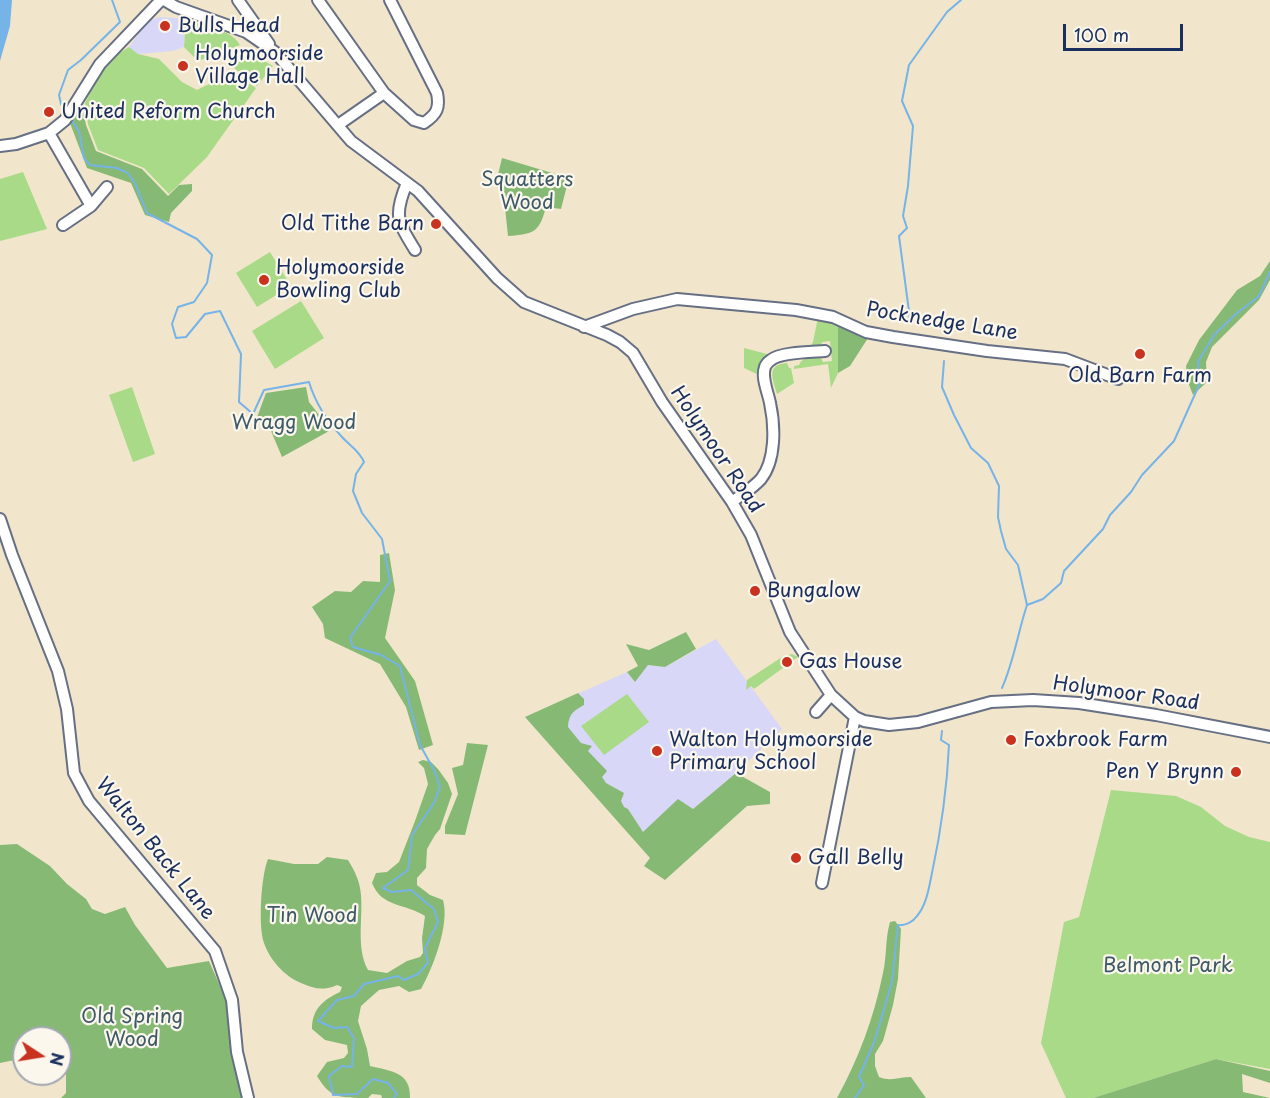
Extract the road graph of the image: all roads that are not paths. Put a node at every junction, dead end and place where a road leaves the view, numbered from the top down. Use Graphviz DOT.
graph roads {
  1 [pos="163,0"];
  2 [pos="238,0"];
  3 [pos="318,0"];
  4 [pos="390,0"];
  5 [pos="275,52"];
  6 [pos="384,93"];
  7 [pos="338,125"];
  8 [pos="50,133"];
  9 [pos="0,146"];
  10 [pos="407,183"];
  11 [pos="107,188"];
  12 [pos="91,206"];
  13 [pos="63,225"];
  14 [pos="415,250"];
  15 [pos="584,327"];
  16 [pos="825,351"];
  17 [pos="1118,379"];
  18 [pos="732,502"];
  19 [pos="0,519"];
  20 [pos="831,695"];
  21 [pos="816,712"];
  22 [pos="855,717"];
  23 [pos="1270,737"];
  24 [pos="822,883"];
  25 [pos="248,1098"];
  1 -- 5 [label="street, Holymoor Road"];
  1 -- 8 [label="street"];
  2 -- 5 [label="street"];
  3 -- 6 [label="street"];
  4 -- 6 [label="street"];
  5 -- 7 [label="street, Holymoor Road"];
  6 -- 7 [label="street"];
  7 -- 10 [label="street, Holymoor Road"];
  8 -- 9 [label="street"];
  8 -- 12 [label="street"];
  10 -- 14 [label="street"];
  10 -- 15 [label="street, Holymoor Road"];
  11 -- 12 [label="street"];
  12 -- 13 [label="street"];
  15 -- 17 [label="street, Pocknedge Lane"];
  15 -- 18 [label="street, Holymoor Road"];
  16 -- 18 [label="street"];
  18 -- 20 [label="street, Holymoor Road"];
  19 -- 25 [label="street, Walton Back Lane"];
  20 -- 21 [label="street"];
  20 -- 22 [label="street, Holymoor Road"];
  22 -- 23 [label="street, Holymoor Road"];
  22 -- 24 [label="street"];
}
